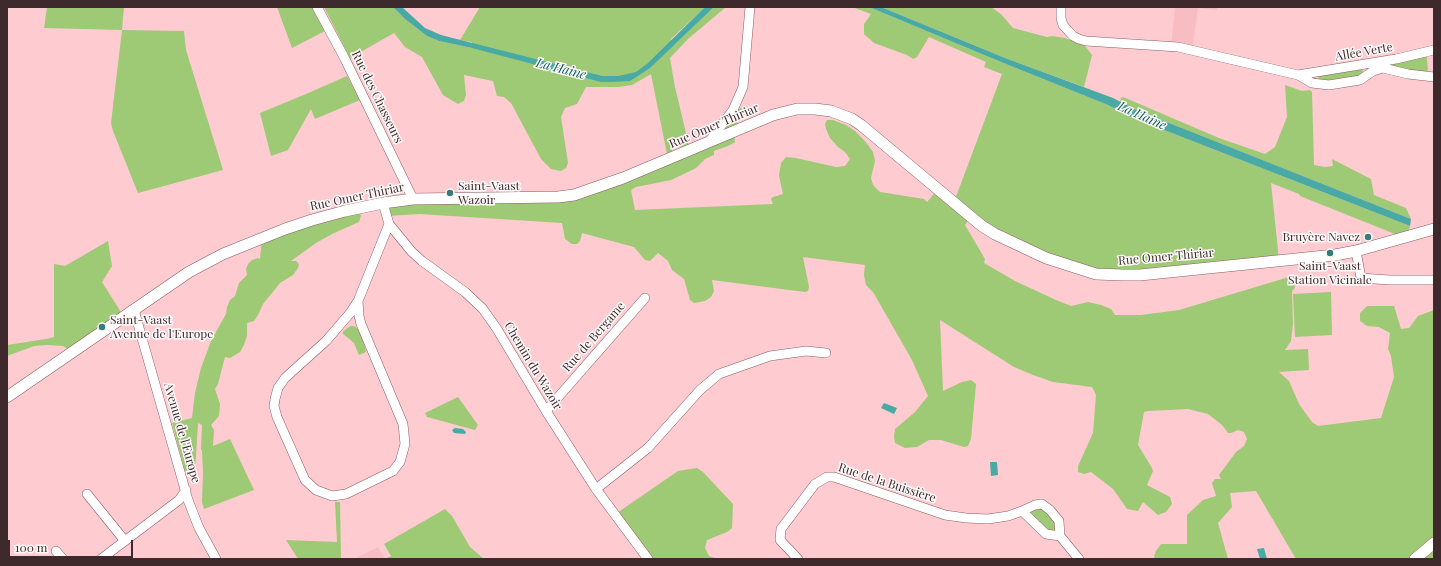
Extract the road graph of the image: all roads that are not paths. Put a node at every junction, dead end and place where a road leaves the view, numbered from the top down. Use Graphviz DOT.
graph roads {
  1 [pos="317,7"];
  2 [pos="750,7"];
  3 [pos="1061,7"];
  4 [pos="1434,50"];
  5 [pos="1298,75"];
  6 [pos="1434,77"];
  7 [pos="709,142"];
  8 [pos="413,198"];
  9 [pos="383,203"];
  10 [pos="389,224"];
  11 [pos="1434,228"];
  12 [pos="1356,252"];
  13 [pos="1434,280"];
  14 [pos="644,298"];
  15 [pos="358,301"];
  16 [pos="134,310"];
  17 [pos="826,353"];
  18 [pos="7,397"];
  19 [pos="546,411"];
  20 [pos="596,489"];
  21 [pos="186,490"];
  22 [pos="87,494"];
  23 [pos="1022,511"];
  24 [pos="1060,536"];
  25 [pos="125,541"];
  26 [pos="1434,543"];
  27 [pos="56,551"];
  28 [pos="63,559"];
  29 [pos="101,559"];
  30 [pos="216,559"];
  31 [pos="648,559"];
  32 [pos="798,559"];
  33 [pos="1079,559"];
  34 [pos="1416,559"];
  1 -- 8 [label="street, Rue des Chasseurs"];
  2 -- 7 [label="street"];
  3 -- 5 [label="street, Allée Verte"];
  4 -- 5 [label="street, Allée Verte"];
  5 -- 6 [label="street, Allée Verte"];
  7 -- 8 [label="street, Rue Omer Thiriar"];
  7 -- 12 [label="street, Rue Omer Thiriar"];
  8 -- 9 [label="street, Rue Omer Thiriar"];
  9 -- 10 [label="street, Chemin du Wazoir"];
  9 -- 16 [label="street, Rue Omer Thiriar"];
  10 -- 15 [label="street"];
  10 -- 19 [label="street, Chemin du Wazoir"];
  11 -- 12 [label="street, Rue Omer Thiriar"];
  12 -- 13 [label="street"];
  14 -- 19 [label="street, Rue de Bergame"];
  15 -- 15 [label="street"];
  16 -- 18 [label="street, Rue Omer Thiriar"];
  16 -- 21 [label="street, Avenue de l'Europe"];
  17 -- 20 [label="street"];
  19 -- 20 [label="street, Chemin du Wazoir"];
  20 -- 31 [label="street, Chemin du Wazoir"];
  21 -- 25 [label="street"];
  21 -- 30 [label="street, Avenue de l'Europe"];
  22 -- 25 [label="street"];
  23 -- 24 [label="street"];
  23 -- 24 [label="street, Rue de la Buissière"];
  23 -- 32 [label="street, Rue de la Buissière"];
  24 -- 33 [label="street, Rue de la Buissière"];
  25 -- 29 [label="street"];
  26 -- 34 [label="street"];
  27 -- 28 [label="street"];
}
